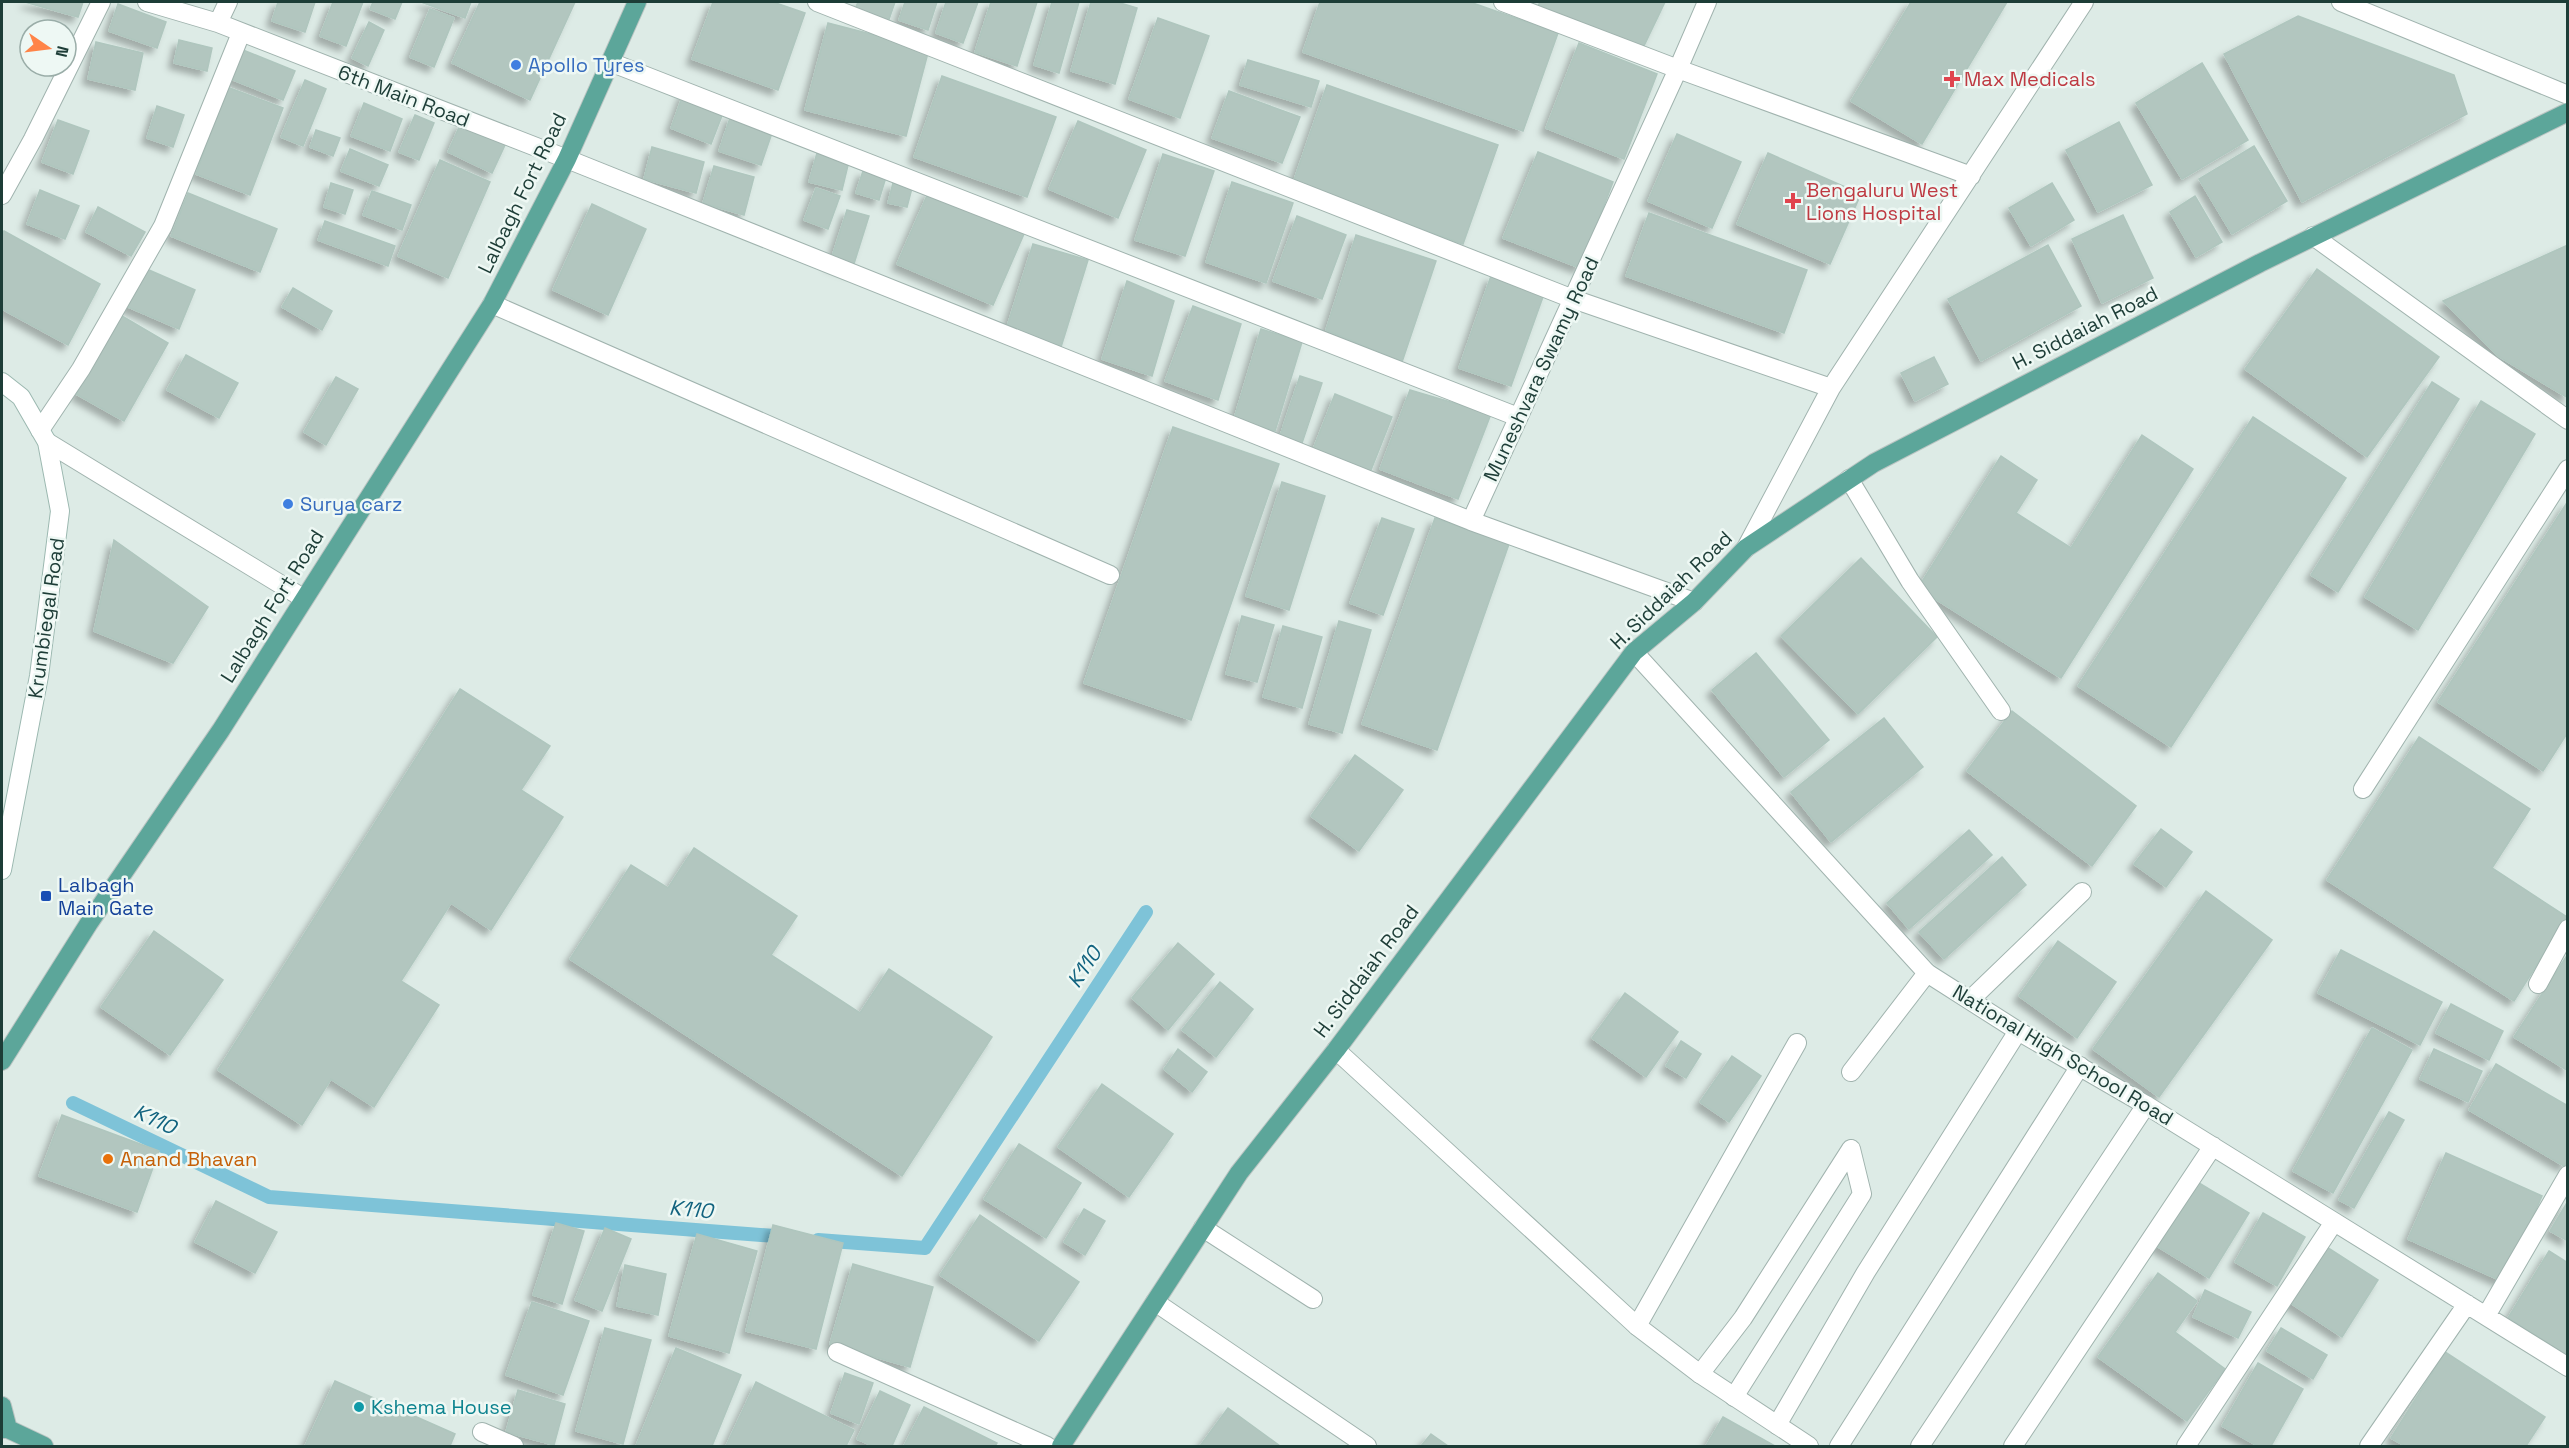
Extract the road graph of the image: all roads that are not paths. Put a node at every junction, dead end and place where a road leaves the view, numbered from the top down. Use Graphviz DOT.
graph roads {
  1 [pos="101,2"];
  2 [pos="147,2"];
  3 [pos="228,2"];
  4 [pos="637,2"];
  5 [pos="817,2"];
  6 [pos="1503,2"];
  7 [pos="1707,2"];
  8 [pos="2084,2"];
  9 [pos="2341,2"];
  10 [pos="218,23"];
  11 [pos="241,33"];
  12 [pos="610,62"];
  13 [pos="1678,69"];
  14 [pos="2568,96"];
  15 [pos="2568,112"];
  16 [pos="567,159"];
  17 [pos="1971,176"];
  18 [pos="2,195"];
  19 [pos="2313,236"];
  20 [pos="1573,299"];
  21 [pos="492,304"];
  22 [pos="2,382"];
  23 [pos="1831,388"];
  24 [pos="1518,417"];
  25 [pos="2568,420"];
  26 [pos="44,436"];
  27 [pos="2568,470"];
  28 [pos="1849,479"];
  29 [pos="1471,521"];
  30 [pos="1746,548"];
  31 [pos="1110,575"];
  32 [pos="303,598"];
  33 [pos="1694,602"];
  34 [pos="1634,652"];
  35 [pos="2001,711"];
  36 [pos="2363,789"];
  37 [pos="2,870"];
  38 [pos="2082,892"];
  39 [pos="2568,929"];
  40 [pos="1927,973"];
  41 [pos="2538,984"];
  42 [pos="1970,1000"];
  43 [pos="2018,1031"];
  44 [pos="1797,1043"];
  45 [pos="1336,1050"];
  46 [pos="2,1061"];
  47 [pos="2079,1066"];
  48 [pos="1851,1072"];
  49 [pos="2146,1105"];
  50 [pos="2213,1146"];
  51 [pos="2568,1175"];
  52 [pos="2334,1222"];
  53 [pos="1203,1228"];
  54 [pos="1313,1299"];
  55 [pos="1155,1302"];
  56 [pos="2466,1304"];
  57 [pos="2486,1316"];
  58 [pos="1637,1326"];
  59 [pos="837,1352"];
  60 [pos="2568,1366"];
  61 [pos="1700,1374"];
  62 [pos="1734,1397"];
  63 [pos="2,1406"];
  64 [pos="1777,1425"];
  65 [pos="5,1429"];
  66 [pos="482,1432"];
  67 [pos="44,1446"];
  68 [pos="514,1446"];
  69 [pos="1047,1446"];
  70 [pos="1060,1446"];
  71 [pos="1367,1446"];
  72 [pos="1809,1446"];
  73 [pos="1839,1446"];
  74 [pos="1920,1446"];
  75 [pos="2013,1446"];
  76 [pos="2186,1446"];
  77 [pos="2369,1446"];
  1 -- 18 [label="street"];
  2 -- 10 [label="street, 6th Main Road"];
  3 -- 10 [label="street"];
  4 -- 12 [label="main road, Lalbagh Fort Road"];
  5 -- 20 [label="street"];
  6 -- 13 [label="street"];
  7 -- 13 [label="street, Muneshvara Swamy Road"];
  8 -- 17 [label="street"];
  9 -- 14 [label="street"];
  10 -- 11 [label="street, 6th Main Road"];
  11 -- 16 [label="street, 6th Main Road"];
  11 -- 26 [label="street"];
  12 -- 16 [label="main road, Lalbagh Fort Road"];
  12 -- 24 [label="street"];
  13 -- 17 [label="street"];
  13 -- 20 [label="street, Muneshvara Swamy Road"];
  15 -- 19 [label="main road, H. Siddaiah Road"];
  16 -- 21 [label="main road, Lalbagh Fort Road"];
  16 -- 29 [label="street, 6th Main Road"];
  17 -- 23 [label="street"];
  19 -- 25 [label="street"];
  19 -- 28 [label="main road, H. Siddaiah Road"];
  20 -- 23 [label="street"];
  20 -- 24 [label="street, Muneshvara Swamy Road"];
  21 -- 31 [label="street"];
  21 -- 32 [label="main road, Lalbagh Fort Road"];
  22 -- 26 [label="street, Krumbiegal Road"];
  23 -- 30 [label="street"];
  24 -- 29 [label="street, Muneshvara Swamy Road"];
  26 -- 32 [label="street"];
  26 -- 37 [label="street, Krumbiegal Road"];
  27 -- 36 [label="street"];
  28 -- 30 [label="main road, H. Siddaiah Road"];
  28 -- 35 [label="street"];
  29 -- 33 [label="street"];
  30 -- 33 [label="main road, H. Siddaiah Road"];
  32 -- 46 [label="main road, Lalbagh Fort Road"];
  33 -- 34 [label="main road, H. Siddaiah Road"];
  34 -- 40 [label="street, National High School Road"];
  34 -- 45 [label="main road, H. Siddaiah Road"];
  38 -- 42 [label="street"];
  39 -- 41 [label="street"];
  40 -- 42 [label="street, National High School Road"];
  40 -- 48 [label="street"];
  42 -- 43 [label="street, National High School Road"];
  43 -- 47 [label="street, National High School Road"];
  43 -- 64 [label="street"];
  44 -- 58 [label="street"];
  45 -- 53 [label="main road, H. Siddaiah Road"];
  45 -- 58 [label="street"];
  47 -- 49 [label="street, National High School Road"];
  47 -- 73 [label="street"];
  49 -- 50 [label="street, National High School Road"];
  49 -- 74 [label="street"];
  50 -- 52 [label="street, National High School Road"];
  50 -- 75 [label="street"];
  51 -- 57 [label="street"];
  52 -- 56 [label="street, National High School Road"];
  52 -- 76 [label="street"];
  53 -- 54 [label="street"];
  53 -- 55 [label="main road, H. Siddaiah Road"];
  55 -- 70 [label="main road, H. Siddaiah Road"];
  55 -- 71 [label="street"];
  56 -- 57 [label="street, National High School Road"];
  56 -- 77 [label="street"];
  57 -- 60 [label="street, National High School Road"];
  58 -- 61 [label="street"];
  59 -- 69 [label="street"];
  61 -- 62 [label="street"];
  61 -- 62 [label="street"];
  62 -- 64 [label="street"];
  63 -- 65 [label="main road"];
  64 -- 72 [label="street"];
  65 -- 67 [label="main road"];
  66 -- 68 [label="street"];
}
